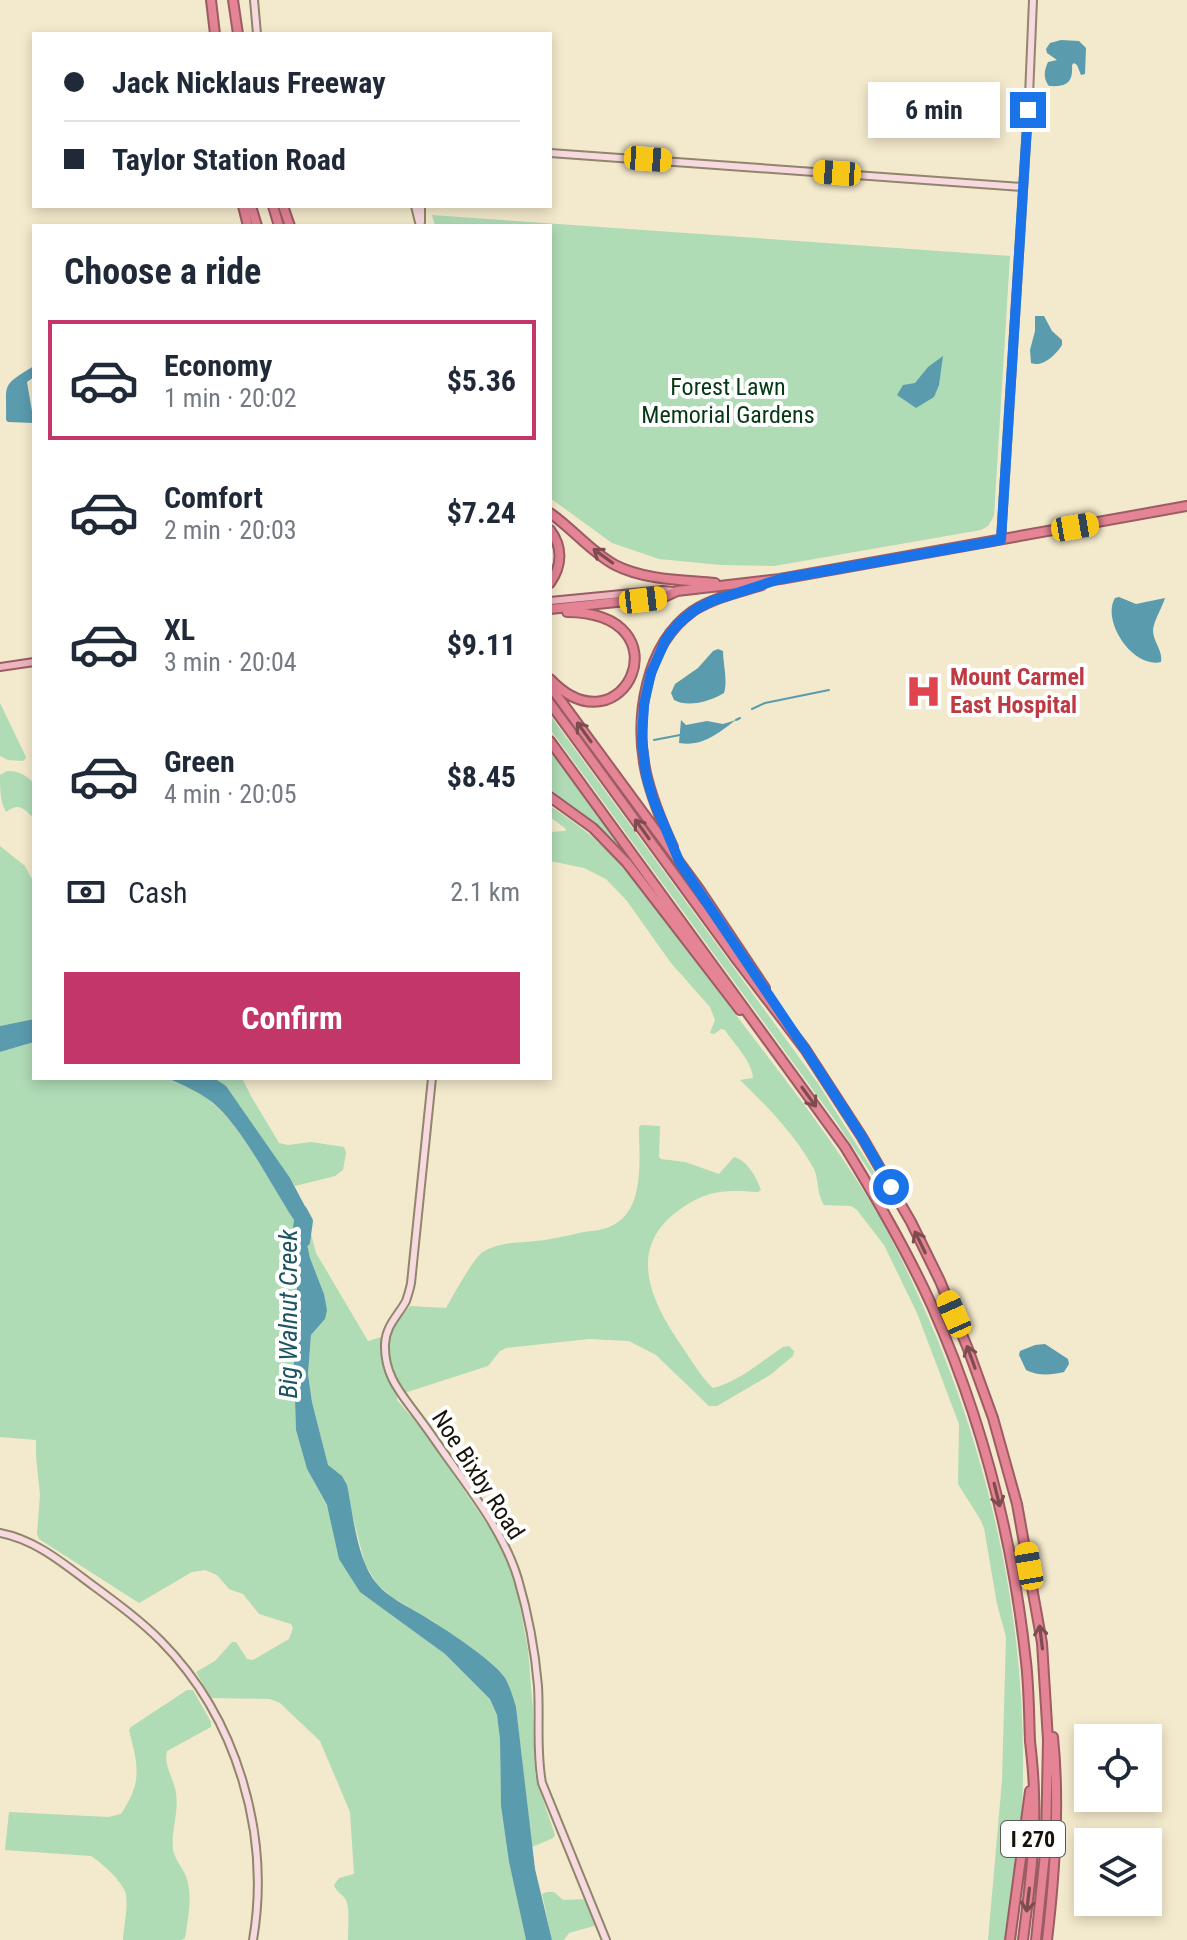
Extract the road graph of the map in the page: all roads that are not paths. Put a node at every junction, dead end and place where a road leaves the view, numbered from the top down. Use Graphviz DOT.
graph roads {
  1 [pos="211,0"];
  2 [pos="233,0"];
  3 [pos="254,0"];
  4 [pos="1033,0"];
  5 [pos="215,32"];
  6 [pos="238,32"];
  7 [pos="257,32"];
  8 [pos="552,153"];
  9 [pos="1023,187"];
  10 [pos="1187,506"];
  11 [pos="552,515"];
  12 [pos="552,534"];
  13 [pos="1001,540"];
  14 [pos="780,579"];
  15 [pos="552,581"];
  16 [pos="732,585"];
  17 [pos="677,591"];
  18 [pos="552,601"];
  19 [pos="552,611"];
  20 [pos="552,611"];
  21 [pos="32,662"];
  22 [pos="0,667"];
  23 [pos="552,681"];
  24 [pos="552,689"];
  25 [pos="552,706"];
  26 [pos="552,744"];
  27 [pos="552,798"];
  28 [pos="680,863"];
  29 [pos="763,1034"];
  30 [pos="805,1049"];
  31 [pos="432,1080"];
  32 [pos="0,1533"];
  33 [pos="1047,1715"];
  34 [pos="1030,1738"];
  35 [pos="253,1940"];
  36 [pos="606,1940"];
  37 [pos="1010,1940"];
  38 [pos="1023,1940"];
  39 [pos="1036,1940"];
  40 [pos="1047,1940"];
  1 -- 5 [label="highway"];
  2 -- 6 [label="highway"];
  3 -- 7 [label="street"];
  4 -- 9 [label="street"];
  8 -- 9 [label="street"];
  9 -- 13 [label="street"];
  10 -- 13 [label="highway"];
  16 -- 11 [label="highway, one-way"];
  12 -- 15 [label="highway"];
  13 -- 14 [label="highway"];
  14 -- 16 [label="highway"];
  14 -- 28 [label="highway"];
  16 -- 17 [label="highway"];
  17 -- 18 [label="main road"];
  17 -- 19 [label="highway"];
  20 -- 23 [label="highway"];
  21 -- 22 [label="main road"];
  28 -- 24 [label="highway, one-way"];
  30 -- 25 [label="highway, I 270, one-way"];
  26 -- 29 [label="highway, I 270"];
  27 -- 29 [label="highway"];
  28 -- 30 [label="highway"];
  29 -- 34 [label="highway, I 270, one-way"];
  33 -- 30 [label="highway, I 270, one-way"];
  31 -- 36 [label="street, Noe Bixby Road"];
  32 -- 35 [label="street"];
  33 -- 39 [label="highway, I 270"];
  33 -- 40 [label="highway"];
  34 -- 37 [label="highway"];
  34 -- 38 [label="highway, I 270, one-way"];
}
